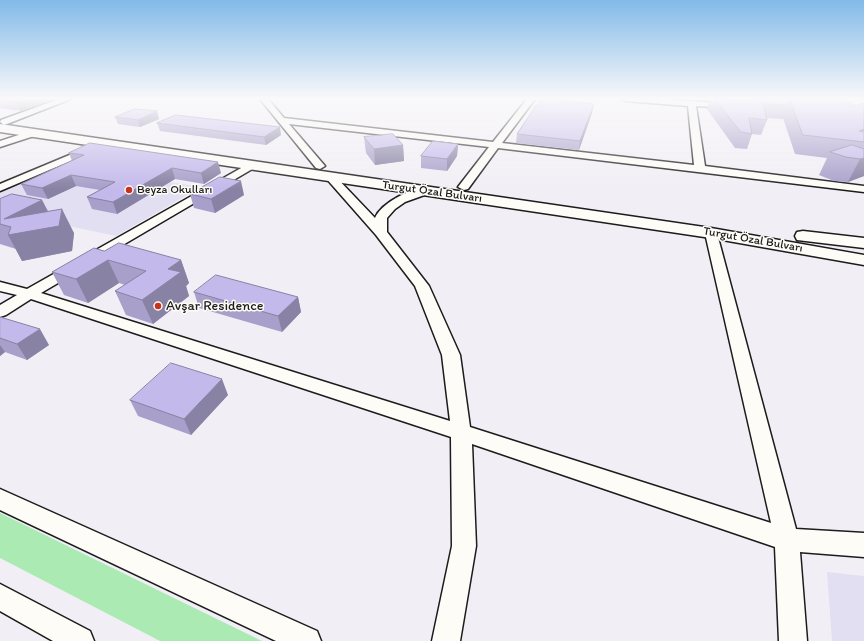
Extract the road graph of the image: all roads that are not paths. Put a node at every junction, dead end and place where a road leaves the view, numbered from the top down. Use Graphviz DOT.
graph roads {
  1 [pos="19,129"];
  2 [pos="35,129"];
  3 [pos="289,129"];
  4 [pos="358,129"];
  5 [pos="509,129"];
  6 [pos="695,129"];
  7 [pos="34,133"];
  8 [pos="106,143"];
  9 [pos="0,144"];
  10 [pos="497,145"];
  11 [pos="250,166"];
  12 [pos="700,169"];
  13 [pos="325,171"];
  14 [pos="464,187"];
  15 [pos="0,188"];
  16 [pos="864,189"];
  17 [pos="426,191"];
  18 [pos="381,232"];
  19 [pos="711,233"];
  20 [pos="864,243"];
  21 [pos="864,260"];
  22 [pos="0,286"];
  23 [pos="28,294"];
  24 [pos="0,312"];
  25 [pos="461,432"];
  26 [pos="0,499"];
  27 [pos="788,540"];
  28 [pos="864,545"];
  29 [pos="0,597"];
  30 [pos="80,641"];
  31 [pos="307,641"];
  32 [pos="446,641"];
  33 [pos="794,641"];
  1 -- 7 [label="main road, Turgut Özal Bulvarı"];
  2 -- 13 [label="main road, Turgut Özal Bulvarı"];
  3 -- 13 [label="street"];
  4 -- 10 [label="street"];
  5 -- 10 [label="street"];
  6 -- 12 [label="street"];
  7 -- 8 [label="main road, Turgut Özal Bulvarı"];
  7 -- 9 [label="street"];
  8 -- 11 [label="main road, Turgut Özal Bulvarı"];
  8 -- 15 [label="street"];
  10 -- 12 [label="street"];
  10 -- 14 [label="street"];
  11 -- 13 [label="main road, Turgut Özal Bulvarı"];
  11 -- 23 [label="street"];
  12 -- 16 [label="street"];
  13 -- 14 [label="main road, Turgut Özal Bulvarı"];
  13 -- 17 [label="main road, Turgut Özal Bulvarı"];
  13 -- 18 [label="street"];
  14 -- 20 [label="main road, Turgut Özal Bulvarı"];
  17 -- 18 [label="street"];
  17 -- 19 [label="main road, Turgut Özal Bulvarı"];
  18 -- 25 [label="street"];
  19 -- 21 [label="main road, Turgut Özal Bulvarı"];
  19 -- 27 [label="street"];
  22 -- 23 [label="street"];
  23 -- 24 [label="street"];
  23 -- 25 [label="street"];
  25 -- 27 [label="street"];
  25 -- 32 [label="street"];
  26 -- 31 [label="street"];
  27 -- 28 [label="street"];
  27 -- 33 [label="street"];
  29 -- 30 [label="street"];
}
